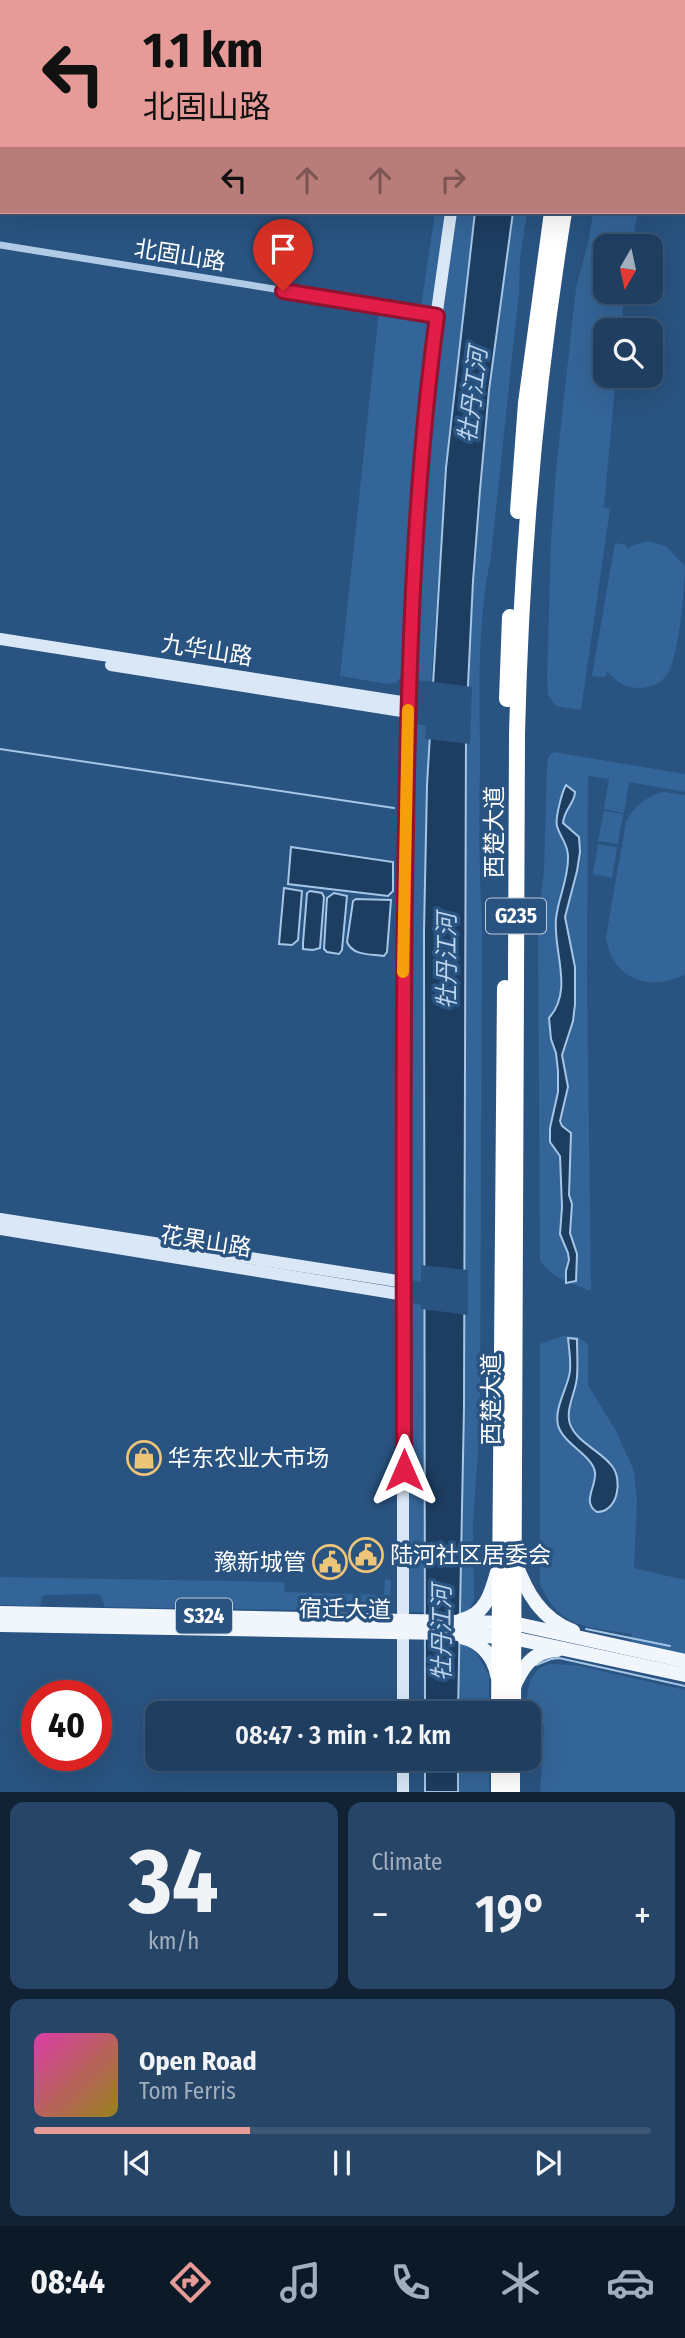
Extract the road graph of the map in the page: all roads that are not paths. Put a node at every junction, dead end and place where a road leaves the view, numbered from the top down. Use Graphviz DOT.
graph roads {
  1 [pos="451,214"];
  2 [pos="552,214"];
  3 [pos="564,214"];
  4 [pos="0,245"];
  5 [pos="437,316"];
  6 [pos="0,639"];
  7 [pos="0,648"];
  8 [pos="408,708"];
  9 [pos="0,1219"];
  10 [pos="0,1229"];
  11 [pos="405,1289"];
  12 [pos="507,1557"];
  13 [pos="0,1613"];
  14 [pos="456,1621"];
  15 [pos="0,1625"];
  16 [pos="406,1626"];
  17 [pos="473,1628"];
  18 [pos="507,1630"];
  19 [pos="445,1633"];
  20 [pos="614,1646"];
  21 [pos="567,1649"];
  22 [pos="685,1661"];
  23 [pos="685,1675"];
  24 [pos="506,1689"];
  25 [pos="403,1701"];
  26 [pos="502,1701"];
  27 [pos="510,1701"];
  28 [pos="403,1771"];
  29 [pos="499,1771"];
  30 [pos="512,1771"];
  31 [pos="403,1792"];
  32 [pos="499,1792"];
  33 [pos="512,1792"];
  1 -- 5 [label="street"];
  2 -- 12 [label="highway, 西楚大道 / G235"];
  3 -- 12 [label="highway, 西楚大道 / G235"];
  4 -- 5 [label="street, 北固山路"];
  5 -- 8 [label="street"];
  6 -- 8 [label="street, 九华山路"];
  7 -- 8 [label="street, 九华山路"];
  8 -- 11 [label="street"];
  9 -- 11 [label="street, 花果山路"];
  10 -- 11 [label="street, 花果山路"];
  11 -- 16 [label="street"];
  12 -- 14 [label="main road"];
  12 -- 18 [label="highway, 西楚大道 / G235"];
  12 -- 20 [label="main road"];
  13 -- 16 [label="main road, 宿迁大道 / S324"];
  14 -- 16 [label="main road, 宿迁大道 / S324"];
  14 -- 17 [label="main road, 宿迁大道 / S324"];
  15 -- 16 [label="main road, 宿迁大道 / S324"];
  16 -- 19 [label="main road, 宿迁大道 / S324"];
  16 -- 25 [label="street"];
  17 -- 18 [label="main road, 宿迁大道 / S324"];
  17 -- 19 [label="main road, 宿迁大道 / S324"];
  18 -- 20 [label="main road, 宿迁大道 / S324"];
  18 -- 21 [label="main road, 宿迁大道 / S324"];
  18 -- 24 [label="highway, 西楚大道"];
  19 -- 24 [label="main road"];
  20 -- 22 [label="main road, 宿迁大道 / S324"];
  21 -- 23 [label="main road, 宿迁大道 / S324"];
  21 -- 24 [label="main road"];
  24 -- 26 [label="highway"];
  24 -- 27 [label="highway"];
  28 -- 31 [label="street"];
  29 -- 32 [label="highway"];
  30 -- 33 [label="highway"];
}
